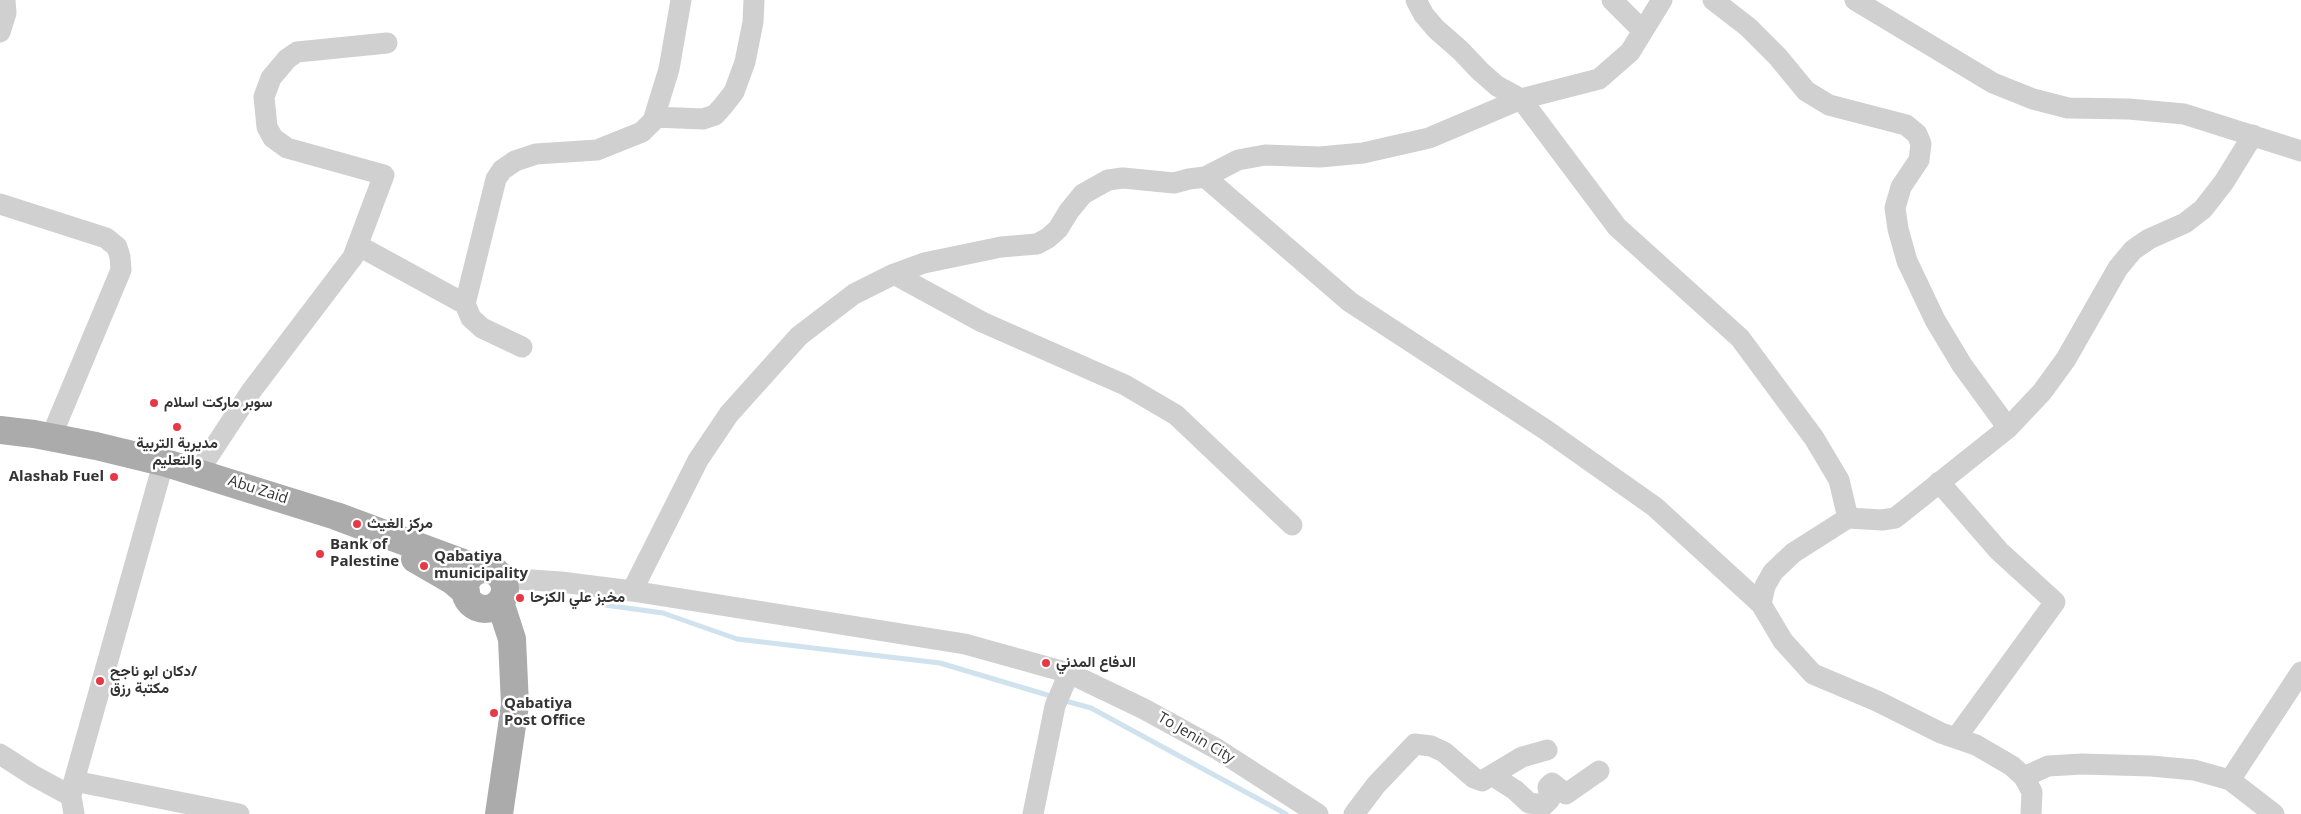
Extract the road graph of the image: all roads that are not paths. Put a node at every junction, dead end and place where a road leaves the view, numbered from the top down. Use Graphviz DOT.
graph roads {
  1 [pos="5,0"];
  2 [pos="681,0"];
  3 [pos="754,0"];
  4 [pos="1416,0"];
  5 [pos="1612,0"];
  6 [pos="1662,0"];
  7 [pos="1713,0"];
  8 [pos="1855,0"];
  9 [pos="1642,30"];
  10 [pos="0,32"];
  11 [pos="387,43"];
  12 [pos="1521,98"];
  13 [pos="655,117"];
  14 [pos="2253,136"];
  15 [pos="2301,152"];
  16 [pos="1205,178"];
  17 [pos="0,204"];
  18 [pos="359,246"];
  19 [pos="894,274"];
  20 [pos="464,304"];
  21 [pos="522,347"];
  22 [pos="2008,428"];
  23 [pos="0,430"];
  24 [pos="51,437"];
  25 [pos="0,446"];
  26 [pos="198,472"];
  27 [pos="160,475"];
  28 [pos="1940,482"];
  29 [pos="1848,518"];
  30 [pos="1292,525"];
  31 [pos="487,585"];
  32 [pos="632,591"];
  33 [pos="1761,604"];
  34 [pos="2301,672"];
  35 [pos="1069,673"];
  36 [pos="1956,738"];
  37 [pos="1547,750"];
  38 [pos="0,754"];
  39 [pos="1599,771"];
  40 [pos="1493,776"];
  41 [pos="2024,777"];
  42 [pos="2230,780"];
  43 [pos="73,797"];
  44 [pos="240,814"];
  45 [pos="499,814"];
  46 [pos="1033,814"];
  47 [pos="1318,814"];
  48 [pos="1354,814"];
  49 [pos="2031,814"];
  50 [pos="2274,814"];
  1 -- 10 [label="street"];
  2 -- 13 [label="street"];
  3 -- 13 [label="street"];
  4 -- 12 [label="street"];
  5 -- 9 [label="street"];
  6 -- 9 [label="street"];
  7 -- 22 [label="street"];
  8 -- 14 [label="street"];
  9 -- 12 [label="street"];
  11 -- 18 [label="street"];
  12 -- 16 [label="street"];
  12 -- 29 [label="street"];
  13 -- 20 [label="street"];
  14 -- 15 [label="street"];
  14 -- 22 [label="street"];
  16 -- 19 [label="street"];
  16 -- 33 [label="street"];
  17 -- 24 [label="street"];
  18 -- 20 [label="street"];
  18 -- 26 [label="street"];
  19 -- 30 [label="street"];
  19 -- 32 [label="street"];
  20 -- 21 [label="street"];
  22 -- 28 [label="street"];
  23 -- 24 [label="main road, Abu Zaid"];
  24 -- 26 [label="main road, Abu Zaid"];
  25 -- 27 [label="main road, Abu Zaid"];
  26 -- 31 [label="main road, Abu Zaid"];
  27 -- 31 [label="main road, Abu Zaid"];
  27 -- 43 [label="street"];
  28 -- 29 [label="street"];
  28 -- 36 [label="street"];
  29 -- 33 [label="street"];
  31 -- 32 [label="street, To Jenin City"];
  31 -- 45 [label="main road"];
  32 -- 35 [label="street, To Jenin City"];
  33 -- 36 [label="street"];
  34 -- 42 [label="street"];
  35 -- 46 [label="street"];
  35 -- 47 [label="street, To Jenin City"];
  36 -- 41 [label="street"];
  37 -- 40 [label="street"];
  38 -- 43 [label="street"];
  39 -- 40 [label="street"];
  40 -- 48 [label="street"];
  41 -- 42 [label="street"];
  41 -- 49 [label="street"];
  42 -- 50 [label="street"];
  43 -- 44 [label="street"];
}
